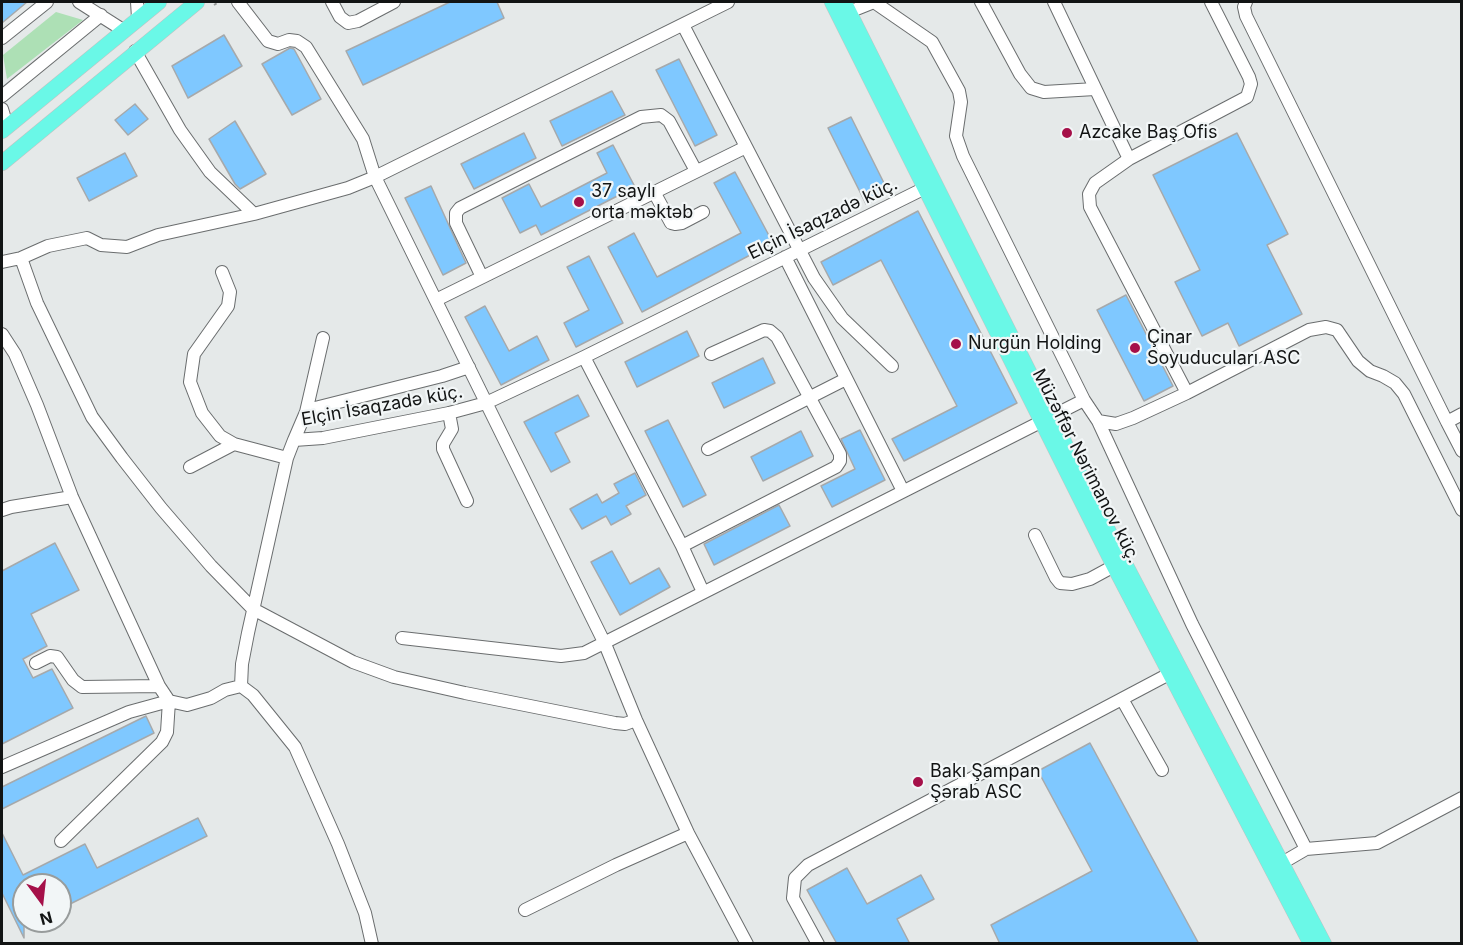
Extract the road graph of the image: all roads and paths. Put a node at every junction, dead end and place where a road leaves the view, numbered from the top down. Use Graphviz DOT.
graph roads {
  1 [pos="47,2"];
  2 [pos="79,2"];
  3 [pos="137,2"];
  4 [pos="159,2"];
  5 [pos="197,2"];
  6 [pos="219,2"];
  7 [pos="238,2"];
  8 [pos="332,2"];
  9 [pos="394,2"];
  10 [pos="729,2"];
  11 [pos="832,2"];
  12 [pos="874,2"];
  13 [pos="981,2"];
  14 [pos="1053,2"];
  15 [pos="1211,2"];
  16 [pos="1246,2"];
  17 [pos="214,5"];
  18 [pos="847,7"];
  19 [pos="101,15"];
  20 [pos="138,18"];
  21 [pos="683,25"];
  22 [pos="123,30"];
  23 [pos="2,38"];
  24 [pos="135,51"];
  25 [pos="1095,89"];
  26 [pos="2,96"];
  27 [pos="2,109"];
  28 [pos="4,128"];
  29 [pos="746,147"];
  30 [pos="1129,159"];
  31 [pos="2,163"];
  32 [pos="696,171"];
  33 [pos="375,177"];
  34 [pos="930,186"];
  35 [pos="654,192"];
  36 [pos="703,212"];
  37 [pos="254,214"];
  38 [pos="798,250"];
  39 [pos="785,257"];
  40 [pos="21,258"];
  41 [pos="2,262"];
  42 [pos="222,272"];
  43 [pos="482,277"];
  44 [pos="436,300"];
  45 [pos="2,334"];
  46 [pos="322,338"];
  47 [pos="711,354"];
  48 [pos="584,357"];
  49 [pos="892,366"];
  50 [pos="469,367"];
  51 [pos="846,379"];
  52 [pos="1187,393"];
  53 [pos="809,396"];
  54 [pos="1084,400"];
  55 [pos="486,403"];
  56 [pos="306,412"];
  57 [pos="449,413"];
  58 [pos="1461,414"];
  59 [pos="1046,418"];
  60 [pos="1098,421"];
  61 [pos="1447,422"];
  62 [pos="294,440"];
  63 [pos="234,444"];
  64 [pos="708,449"];
  65 [pos="1461,451"];
  66 [pos="287,458"];
  67 [pos="190,467"];
  68 [pos="903,491"];
  69 [pos="72,497"];
  70 [pos="467,501"];
  71 [pos="2,510"];
  72 [pos="1461,510"];
  73 [pos="1035,535"];
  74 [pos="682,546"];
  75 [pos="1114,566"];
  76 [pos="703,592"];
  77 [pos="254,609"];
  78 [pos="402,638"];
  79 [pos="605,644"];
  80 [pos="36,663"];
  81 [pos="1169,674"];
  82 [pos="159,686"];
  83 [pos="241,686"];
  84 [pos="1122,699"];
  85 [pos="169,701"];
  86 [pos="636,720"];
  87 [pos="2,767"];
  88 [pos="1162,770"];
  89 [pos="1461,801"];
  90 [pos="688,833"];
  91 [pos="61,841"];
  92 [pos="1306,849"];
  93 [pos="1282,863"];
  94 [pos="525,910"];
  95 [pos="372,944"];
  96 [pos="747,944"];
  97 [pos="818,944"];
  98 [pos="1311,944"];
  99 [pos="1324,944"];
  1 -- 23 [label="street"];
  2 -- 19 [label="street"];
  3 -- 20 [label="street"];
  4 -- 20 [label="main road"];
  5 -- 24 [label="main road"];
  6 -- 17 [label="path"];
  7 -- 33 [label="street"];
  8 -- 9 [label="street"];
  10 -- 21 [label="street"];
  11 -- 34 [label="main road"];
  12 -- 18 [label="street"];
  12 -- 54 [label="street"];
  13 -- 25 [label="street"];
  14 -- 25 [label="street"];
  15 -- 30 [label="street"];
  16 -- 61 [label="street"];
  18 -- 34 [label="main road"];
  19 -- 22 [label="street"];
  19 -- 26 [label="street"];
  20 -- 22 [label="main road"];
  21 -- 29 [label="street"];
  21 -- 33 [label="street"];
  22 -- 28 [label="main road"];
  24 -- 31 [label="main road"];
  24 -- 37 [label="street"];
  25 -- 30 [label="street"];
  27 -- 28 [label="street"];
  29 -- 32 [label="street"];
  29 -- 38 [label="street"];
  30 -- 52 [label="street"];
  32 -- 35 [label="street"];
  32 -- 43 [label="street"];
  33 -- 37 [label="street"];
  33 -- 44 [label="street"];
  34 -- 38 [label="street, Elçin İsaqzadə küç."];
  34 -- 59 [label="main road"];
  35 -- 36 [label="street"];
  35 -- 43 [label="street"];
  37 -- 40 [label="street"];
  38 -- 39 [label="street, Elçin İsaqzadə küç."];
  38 -- 49 [label="street"];
  39 -- 48 [label="street, Elçin İsaqzadə küç."];
  39 -- 51 [label="street"];
  40 -- 41 [label="street"];
  40 -- 77 [label="street"];
  42 -- 63 [label="street"];
  43 -- 44 [label="street"];
  44 -- 50 [label="street"];
  45 -- 69 [label="street"];
  46 -- 56 [label="street"];
  47 -- 53 [label="street"];
  48 -- 55 [label="street, Elçin İsaqzadə küç."];
  48 -- 74 [label="street"];
  50 -- 55 [label="street"];
  50 -- 56 [label="street"];
  51 -- 53 [label="street"];
  51 -- 68 [label="street"];
  52 -- 60 [label="street"];
  52 -- 72 [label="street"];
  53 -- 64 [label="street"];
  53 -- 74 [label="street"];
  54 -- 59 [label="street"];
  54 -- 60 [label="street"];
  55 -- 57 [label="street, Elçin İsaqzadə küç."];
  55 -- 79 [label="street"];
  56 -- 62 [label="street"];
  57 -- 62 [label="street, Elçin İsaqzadə küç."];
  57 -- 70 [label="street"];
  58 -- 61 [label="street"];
  59 -- 68 [label="street"];
  59 -- 75 [label="main road, Müzəffər Nərimanov küç."];
  59 -- 93 [label="main road"];
  60 -- 92 [label="street"];
  61 -- 65 [label="street"];
  62 -- 66 [label="street, Elçin İsaqzadə küç."];
  63 -- 66 [label="street"];
  63 -- 67 [label="street"];
  66 -- 77 [label="street, Elçin İsaqzadə küç."];
  68 -- 76 [label="street"];
  69 -- 71 [label="street"];
  69 -- 82 [label="street"];
  73 -- 75 [label="street"];
  74 -- 76 [label="street"];
  75 -- 81 [label="main road, Müzəffər Nərimanov küç."];
  76 -- 79 [label="street"];
  77 -- 83 [label="street, Elçin İsaqzadə küç."];
  77 -- 86 [label="street"];
  78 -- 79 [label="street"];
  79 -- 86 [label="street"];
  80 -- 82 [label="street"];
  81 -- 84 [label="street"];
  81 -- 98 [label="main road, Müzəffər Nərimanov küç."];
  82 -- 85 [label="street"];
  83 -- 85 [label="street"];
  83 -- 95 [label="street"];
  84 -- 88 [label="street"];
  84 -- 97 [label="street"];
  85 -- 87 [label="street"];
  85 -- 91 [label="street"];
  86 -- 90 [label="street"];
  89 -- 92 [label="street"];
  90 -- 94 [label="street"];
  90 -- 96 [label="street"];
  92 -- 93 [label="street"];
  93 -- 99 [label="main road"];
}
